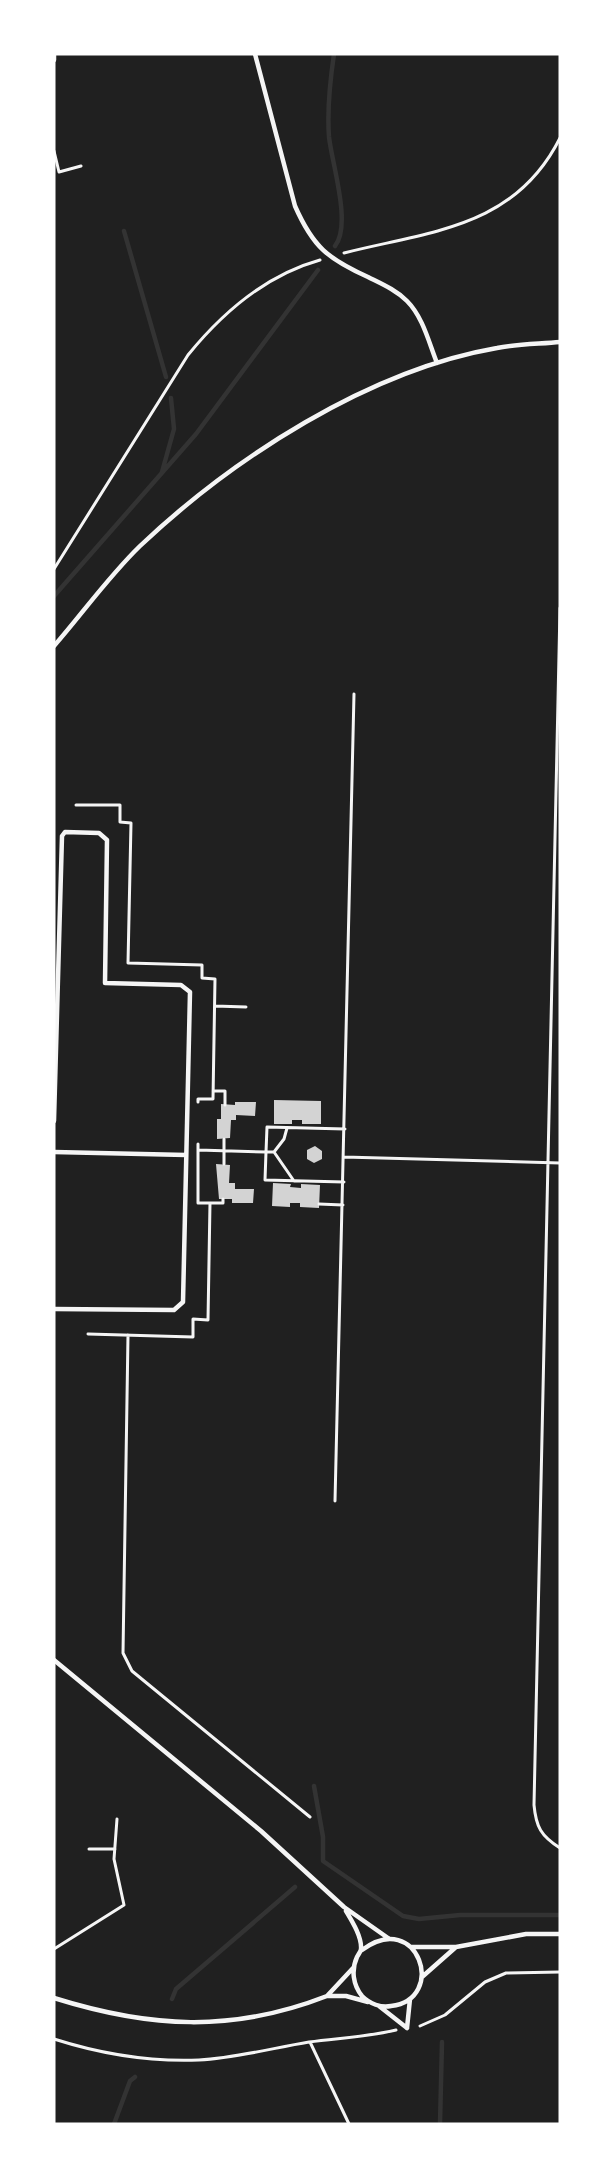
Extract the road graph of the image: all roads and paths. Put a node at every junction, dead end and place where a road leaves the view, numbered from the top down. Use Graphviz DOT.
graph roads {
  1 [pos="54,54"];
  2 [pos="255,54"];
  3 [pos="54,60"];
  4 [pos="560,138"];
  5 [pos="54,151"];
  6 [pos="81,166"];
  7 [pos="329,257"];
  8 [pos="560,342"];
  9 [pos="437,363"];
  10 [pos="54,569"];
  11 [pos="560,608"];
  12 [pos="54,646"];
  13 [pos="354,694"];
  14 [pos="76,805"];
  15 [pos="54,835"];
  16 [pos="62,836"];
  17 [pos="215,1006"];
  18 [pos="246,1007"];
  19 [pos="213,1091"];
  20 [pos="225,1104"];
  21 [pos="198,1109"];
  22 [pos="54,1120"];
  23 [pos="287,1127"];
  24 [pos="345,1129"];
  25 [pos="224,1139"];
  26 [pos="198,1140"];
  27 [pos="223,1150"];
  28 [pos="54,1152"];
  29 [pos="266,1152"];
  30 [pos="274,1152"];
  31 [pos="186,1155"];
  32 [pos="344,1157"];
  33 [pos="548,1163"];
  34 [pos="560,1163"];
  35 [pos="224,1164"];
  36 [pos="294,1181"];
  37 [pos="344,1182"];
  38 [pos="223,1199"];
  39 [pos="210,1203"];
  40 [pos="319,1204"];
  41 [pos="343,1205"];
  42 [pos="54,1309"];
  43 [pos="128,1335"];
  44 [pos="335,1501"];
  45 [pos="54,1660"];
  46 [pos="310,1817"];
  47 [pos="117,1819"];
  48 [pos="560,1848"];
  49 [pos="89,1849"];
  50 [pos="115,1849"];
  51 [pos="344,1907"];
  52 [pos="560,1934"];
  53 [pos="388,1938"];
  54 [pos="411,1947"];
  55 [pos="456,1947"];
  56 [pos="54,1949"];
  57 [pos="362,1950"];
  58 [pos="354,1967"];
  59 [pos="560,1972"];
  60 [pos="422,1977"];
  61 [pos="327,1996"];
  62 [pos="54,1999"];
  63 [pos="410,1999"];
  64 [pos="374,2004"];
  65 [pos="420,2026"];
  66 [pos="397,2030"];
  67 [pos="54,2039"];
  68 [pos="310,2042"];
  69 [pos="350,2124"];
  1 -- 3 [label="lane"];
  2 -- 7 [label="lane"];
  4 -- 7 [label="path"];
  5 -- 6 [label="path"];
  7 -- 9 [label="lane"];
  7 -- 10 [label="path"];
  8 -- 9 [label="lane"];
  9 -- 12 [label="lane"];
  11 -- 33 [label="path"];
  13 -- 24 [label="path"];
  14 -- 17 [label="path"];
  15 -- 16 [label="lane"];
  16 -- 22 [label="lane"];
  16 -- 31 [label="lane"];
  17 -- 18 [label="path"];
  17 -- 19 [label="path"];
  19 -- 20 [label="path"];
  19 -- 21 [label="path"];
  23 -- 24 [label="path"];
  23 -- 29 [label="path"];
  23 -- 30 [label="path"];
  24 -- 32 [label="path"];
  25 -- 27 [label="path"];
  26 -- 27 [label="path"];
  27 -- 29 [label="path"];
  27 -- 35 [label="path"];
  28 -- 31 [label="lane"];
  29 -- 30 [label="path"];
  29 -- 36 [label="path"];
  30 -- 36 [label="path"];
  31 -- 42 [label="lane"];
  32 -- 33 [label="path"];
  32 -- 37 [label="path"];
  33 -- 34 [label="path"];
  33 -- 48 [label="path"];
  36 -- 37 [label="path"];
  37 -- 41 [label="path"];
  38 -- 39 [label="path"];
  40 -- 41 [label="path"];
  41 -- 44 [label="path"];
  43 -- 46 [label="path"];
  45 -- 51 [label="lane"];
  47 -- 50 [label="path"];
  49 -- 50 [label="path"];
  50 -- 56 [label="path"];
  51 -- 53 [label="lane"];
  51 -- 57 [label="lane"];
  52 -- 55 [label="lane"];
  53 -- 54 [label="lane"];
  53 -- 57 [label="lane"];
  54 -- 55 [label="lane"];
  54 -- 60 [label="lane"];
  55 -- 60 [label="lane"];
  57 -- 58 [label="lane"];
  58 -- 61 [label="lane"];
  58 -- 64 [label="lane"];
  59 -- 65 [label="path"];
  60 -- 63 [label="lane"];
  61 -- 62 [label="lane"];
  61 -- 64 [label="lane"];
  63 -- 64 [label="lane"];
  63 -- 64 [label="lane"];
  66 -- 68 [label="path"];
  67 -- 68 [label="path"];
  68 -- 69 [label="path"];
}
